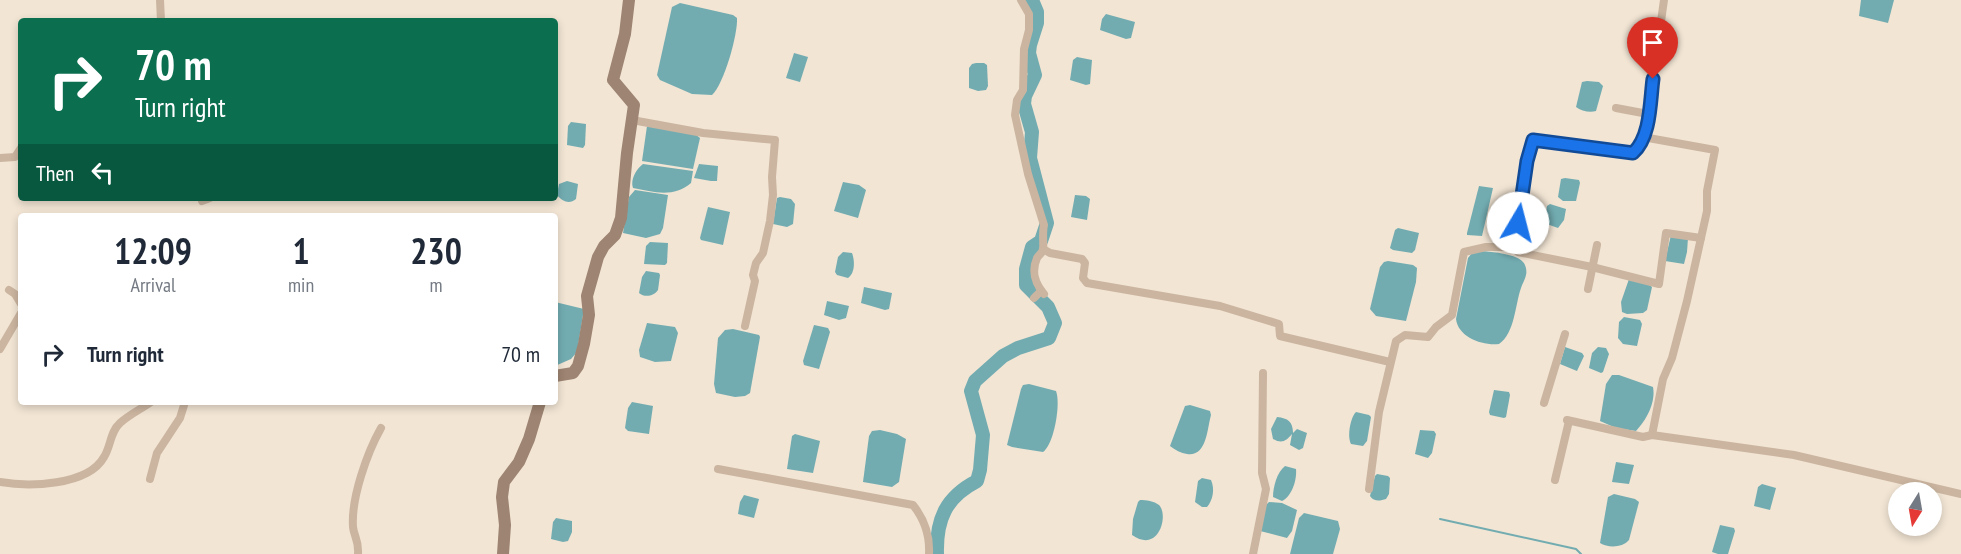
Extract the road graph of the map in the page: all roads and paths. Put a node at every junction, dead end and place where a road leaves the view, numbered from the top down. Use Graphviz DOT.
graph roads {
  1 [pos="160,0"];
  2 [pos="629,0"];
  3 [pos="1021,0"];
  4 [pos="1664,0"];
  5 [pos="161,18"];
  6 [pos="1616,108"];
  7 [pos="1648,114"];
  8 [pos="632,120"];
  9 [pos="1643,136"];
  10 [pos="18,152"];
  11 [pos="0,158"];
  12 [pos="1701,238"];
  13 [pos="1596,245"];
  14 [pos="1512,247"];
  15 [pos="1043,249"];
  16 [pos="1592,267"];
  17 [pos="1588,288"];
  18 [pos="9,290"];
  19 [pos="1040,294"];
  20 [pos="18,299"];
  21 [pos="18,318"];
  22 [pos="745,327"];
  23 [pos="1565,334"];
  24 [pos="0,349"];
  25 [pos="1390,362"];
  26 [pos="1263,373"];
  27 [pos="558,376"];
  28 [pos="1544,403"];
  29 [pos="146,405"];
  30 [pos="184,405"];
  31 [pos="539,405"];
  32 [pos="381,428"];
  33 [pos="1652,435"];
  34 [pos="718,469"];
  35 [pos="150,479"];
  36 [pos="1555,480"];
  37 [pos="0,482"];
  38 [pos="1369,489"];
  39 [pos="1961,494"];
  40 [pos="358,554"];
  41 [pos="504,554"];
  42 [pos="929,554"];
  43 [pos="1252,554"];
  1 -- 5 [label="street"];
  2 -- 8 [label="street"];
  3 -- 15 [label="street"];
  4 -- 7 [label="street"];
  6 -- 7 [label="street"];
  7 -- 9 [label="street"];
  8 -- 22 [label="street"];
  8 -- 27 [label="street"];
  9 -- 12 [label="street"];
  9 -- 14 [label="street"];
  10 -- 11 [label="street"];
  12 -- 16 [label="street"];
  12 -- 33 [label="street"];
  13 -- 16 [label="street"];
  14 -- 16 [label="street"];
  14 -- 25 [label="street"];
  15 -- 19 [label="street"];
  15 -- 25 [label="street"];
  16 -- 17 [label="street"];
  18 -- 20 [label="street"];
  21 -- 24 [label="street"];
  23 -- 28 [label="street"];
  25 -- 38 [label="street"];
  26 -- 43 [label="street"];
  29 -- 37 [label="street"];
  30 -- 35 [label="street"];
  31 -- 41 [label="street"];
  32 -- 40 [label="street"];
  33 -- 36 [label="street"];
  33 -- 39 [label="street"];
  34 -- 42 [label="street"];
}
